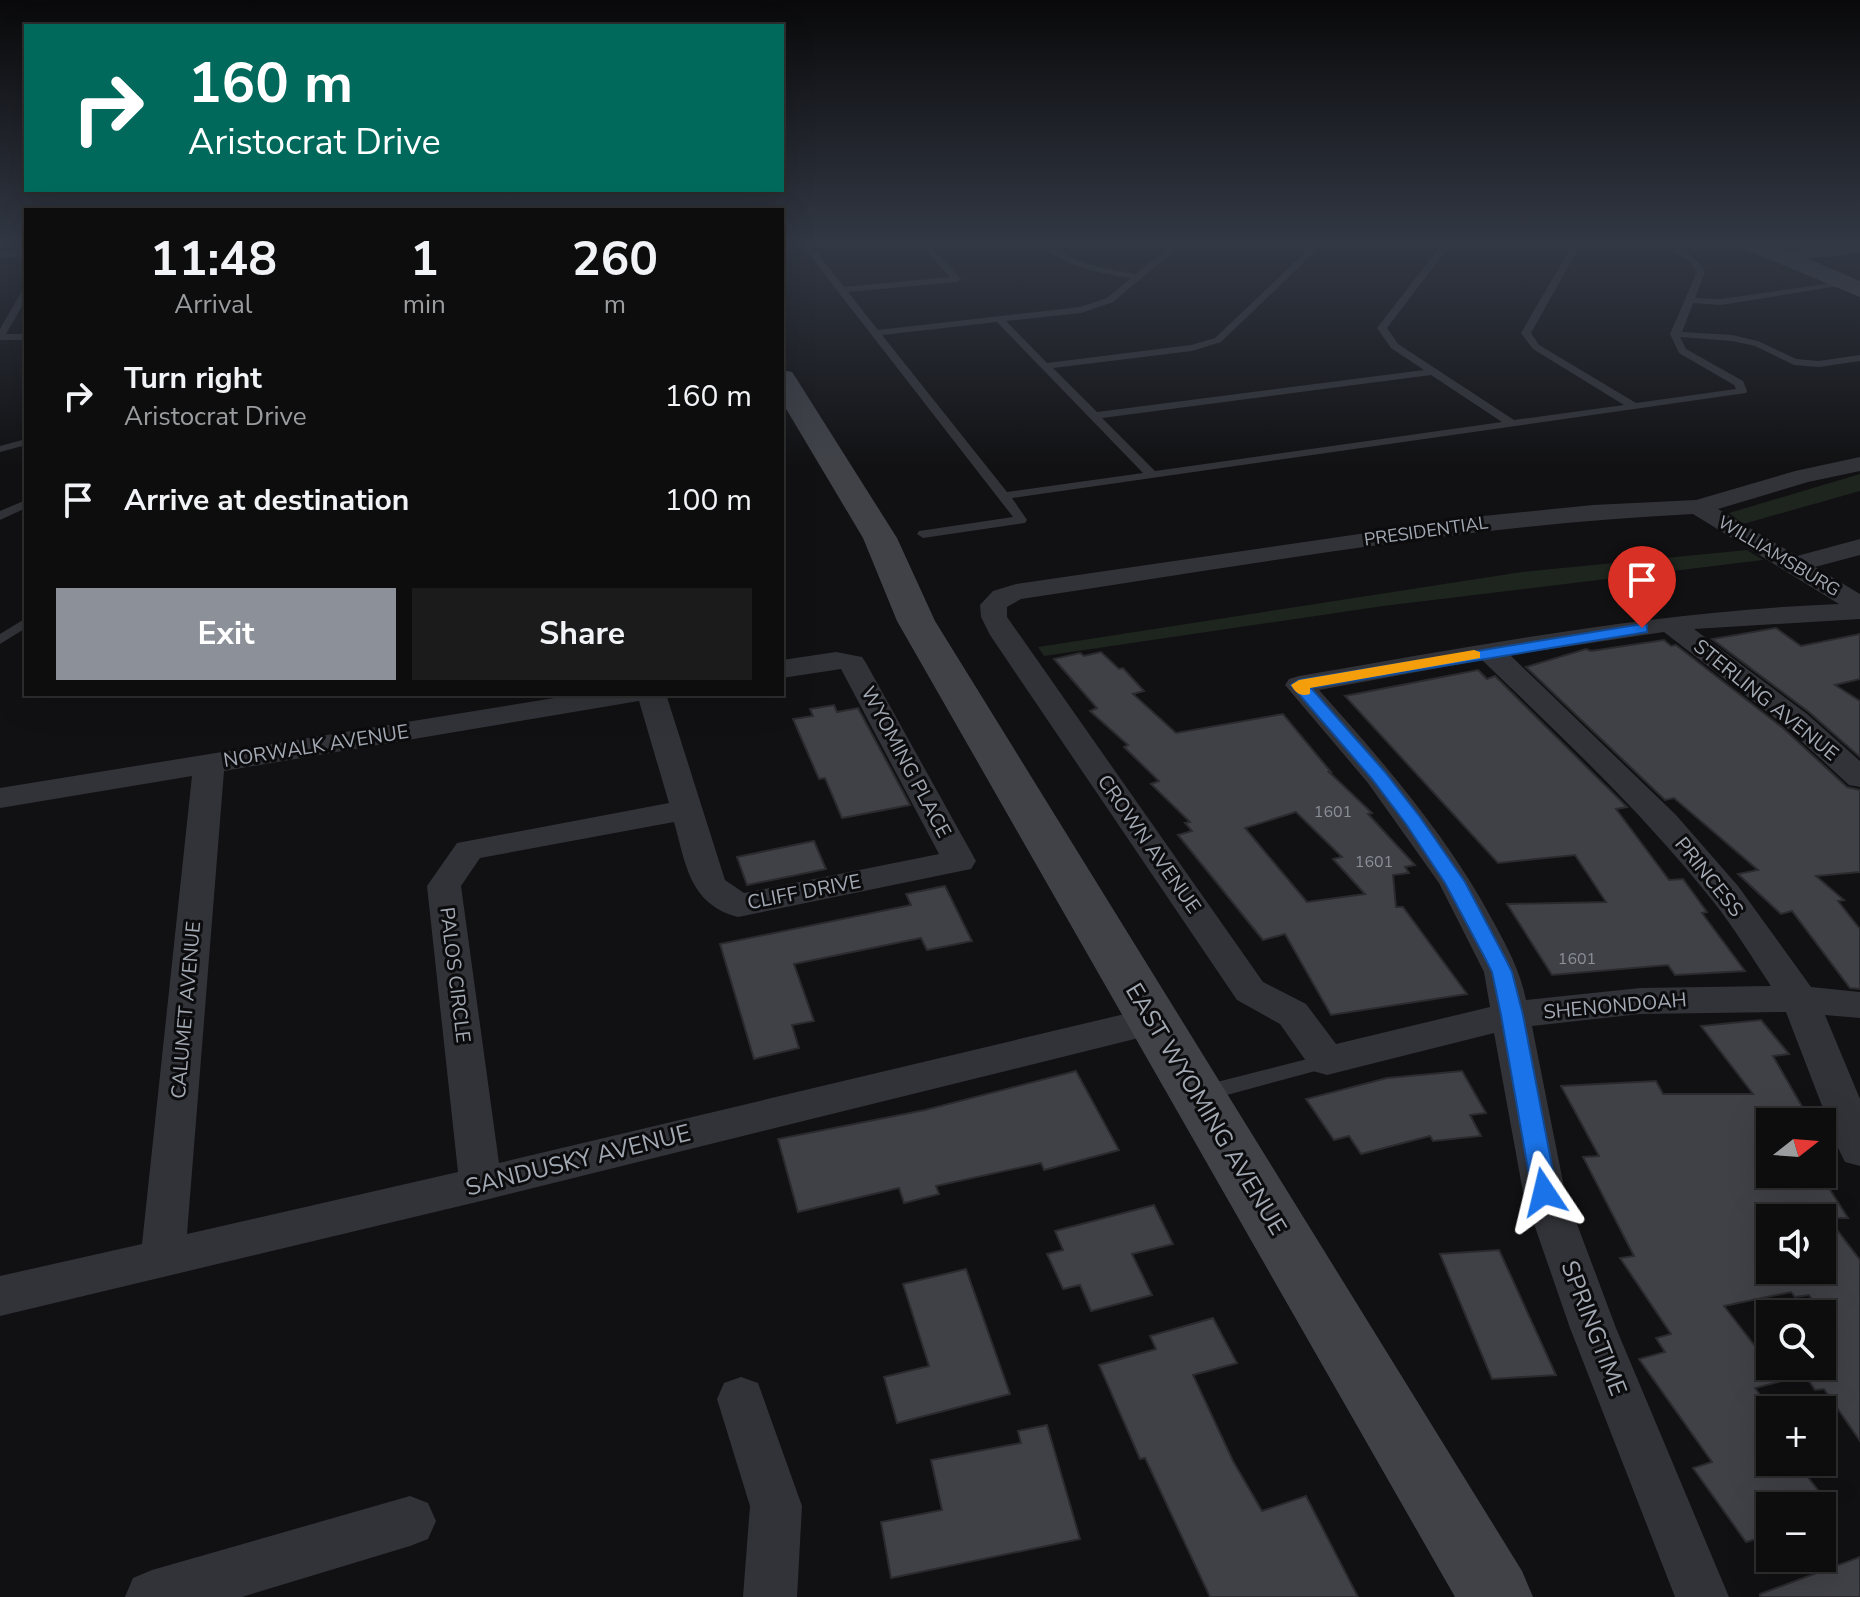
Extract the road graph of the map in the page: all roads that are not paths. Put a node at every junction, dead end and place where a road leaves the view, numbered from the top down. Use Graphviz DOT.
graph roads {
  1 [pos="11,319"];
  2 [pos="864,319"];
  3 [pos="999,319"];
  4 [pos="1003,319"];
  5 [pos="1241,319"];
  6 [pos="1389,319"];
  7 [pos="1534,319"];
  8 [pos="1681,319"];
  9 [pos="875,333"];
  10 [pos="1675,334"];
  11 [pos="24,337"];
  12 [pos="1860,358"];
  13 [pos="1044,366"];
  14 [pos="1433,372"];
  15 [pos="784,381"];
  16 [pos="1634,406"];
  17 [pos="1094,416"];
  18 [pos="1512,424"];
  19 [pos="784,430"];
  20 [pos="24,443"];
  21 [pos="0,449"];
  22 [pos="1860,464"];
  23 [pos="1152,475"];
  24 [pos="1004,496"];
  25 [pos="24,505"];
  26 [pos="1698,507"];
  27 [pos="0,516"];
  28 [pos="923,534"];
  29 [pos="1860,547"];
  30 [pos="1793,565"];
  31 [pos="993,605"];
  32 [pos="1860,605"];
  33 [pos="1860,611"];
  34 [pos="916,621"];
  35 [pos="24,623"];
  36 [pos="1671,624"];
  37 [pos="0,640"];
  38 [pos="1490,652"];
  39 [pos="784,669"];
  40 [pos="621,696"];
  41 [pos="652,696"];
  42 [pos="209,763"];
  43 [pos="1860,778"];
  44 [pos="0,798"];
  45 [pos="686,810"];
  46 [pos="959,861"];
  47 [pos="1800,999"];
  48 [pos="1860,1005"];
  49 [pos="1512,1015"];
  50 [pos="1154,1021"];
  51 [pos="1327,1061"];
  52 [pos="1198,1094"];
  53 [pos="1860,1150"];
  54 [pos="481,1184"];
  55 [pos="163,1257"];
  56 [pos="0,1296"];
  57 [pos="741,1399"];
  58 [pos="410,1521"];
  59 [pos="152,1597"];
  60 [pos="770,1597"];
  61 [pos="1496,1597"];
  62 [pos="1702,1597"];
  1 -- 11 [label="lane"];
  2 -- 9 [label="lane"];
  3 -- 4 [label="lane"];
  3 -- 9 [label="lane"];
  3 -- 13 [label="lane"];
  5 -- 13 [label="lane"];
  6 -- 14 [label="lane"];
  7 -- 16 [label="lane"];
  8 -- 10 [label="lane"];
  9 -- 24 [label="lane"];
  10 -- 12 [label="lane"];
  10 -- 16 [label="lane"];
  13 -- 17 [label="lane"];
  14 -- 17 [label="lane"];
  14 -- 18 [label="lane"];
  15 -- 34 [label="street, EAST WYOMING AVENUE"];
  16 -- 18 [label="lane"];
  17 -- 23 [label="lane"];
  18 -- 23 [label="lane"];
  19 -- 34 [label="street, EAST WYOMING AVENUE"];
  20 -- 21 [label="lane"];
  22 -- 26 [label="street, PRESIDENTIAL"];
  23 -- 24 [label="lane"];
  24 -- 28 [label="lane"];
  25 -- 27 [label="lane"];
  26 -- 30 [label="street, WILLIAMSBURG"];
  26 -- 31 [label="street, PRESIDENTIAL"];
  29 -- 30 [label="street"];
  30 -- 32 [label="street, WILLIAMSBURG"];
  31 -- 51 [label="street, CROWN AVENUE"];
  33 -- 36 [label="street"];
  34 -- 50 [label="street, EAST WYOMING AVENUE"];
  35 -- 37 [label="lane"];
  36 -- 38 [label="street"];
  36 -- 43 [label="street, STERLING AVENUE"];
  38 -- 47 [label="street, PRINCESS"];
  38 -- 49 [label="street, SPRINGTIME"];
  39 -- 46 [label="street, WYOMING PLACE"];
  40 -- 42 [label="street, NORWALK AVENUE"];
  41 -- 45 [label="street, CLIFF DRIVE"];
  42 -- 44 [label="street, NORWALK AVENUE"];
  42 -- 55 [label="street, CALUMET AVENUE"];
  45 -- 46 [label="street, CLIFF DRIVE"];
  45 -- 54 [label="street, PALOS CIRCLE"];
  47 -- 48 [label="street, SHENONDOAH"];
  47 -- 49 [label="street, SHENONDOAH"];
  47 -- 53 [label="street, PRINCESS"];
  49 -- 51 [label="street, SHENONDOAH"];
  49 -- 62 [label="street, SPRINGTIME"];
  50 -- 52 [label="street, EAST WYOMING AVENUE"];
  50 -- 54 [label="street, SANDUSKY AVENUE"];
  51 -- 52 [label="lane"];
  52 -- 61 [label="street, EAST WYOMING AVENUE"];
  54 -- 55 [label="street, SANDUSKY AVENUE"];
  55 -- 56 [label="street, SANDUSKY AVENUE"];
  57 -- 60 [label="street"];
  58 -- 59 [label="street"];
}
